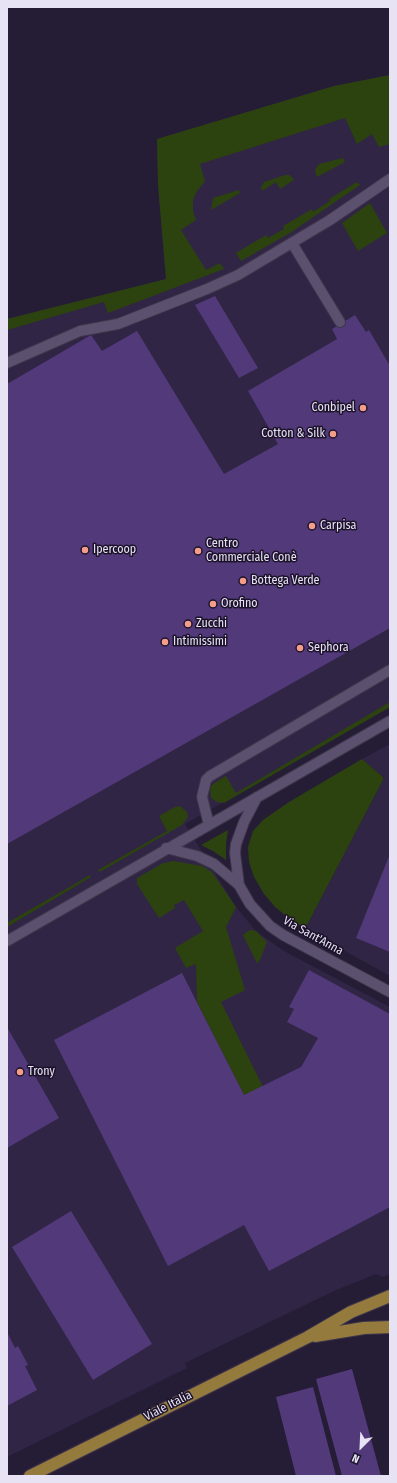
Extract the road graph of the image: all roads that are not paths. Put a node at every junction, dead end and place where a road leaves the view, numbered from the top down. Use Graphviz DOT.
graph roads {
  1 [pos="390,179"];
  2 [pos="292,243"];
  3 [pos="340,322"];
  4 [pos="7,363"];
  5 [pos="390,670"];
  6 [pos="390,721"];
  7 [pos="257,797"];
  8 [pos="209,825"];
  9 [pos="166,848"];
  10 [pos="238,885"];
  11 [pos="7,941"];
  12 [pos="390,992"];
  13 [pos="390,1296"];
  14 [pos="390,1327"];
  15 [pos="308,1337"];
  16 [pos="30,1476"];
  1 -- 2 [label="lane"];
  2 -- 3 [label="lane"];
  2 -- 4 [label="lane"];
  5 -- 8 [label="lane"];
  6 -- 7 [label="lane"];
  7 -- 8 [label="lane"];
  7 -- 10 [label="lane"];
  8 -- 9 [label="lane"];
  9 -- 10 [label="lane"];
  9 -- 11 [label="lane"];
  10 -- 12 [label="lane, Via Sant'Anna"];
  13 -- 15 [label="main road, Viale Italia"];
  14 -- 15 [label="main road, Viale Italia"];
  15 -- 16 [label="main road, Viale Italia"];
}
